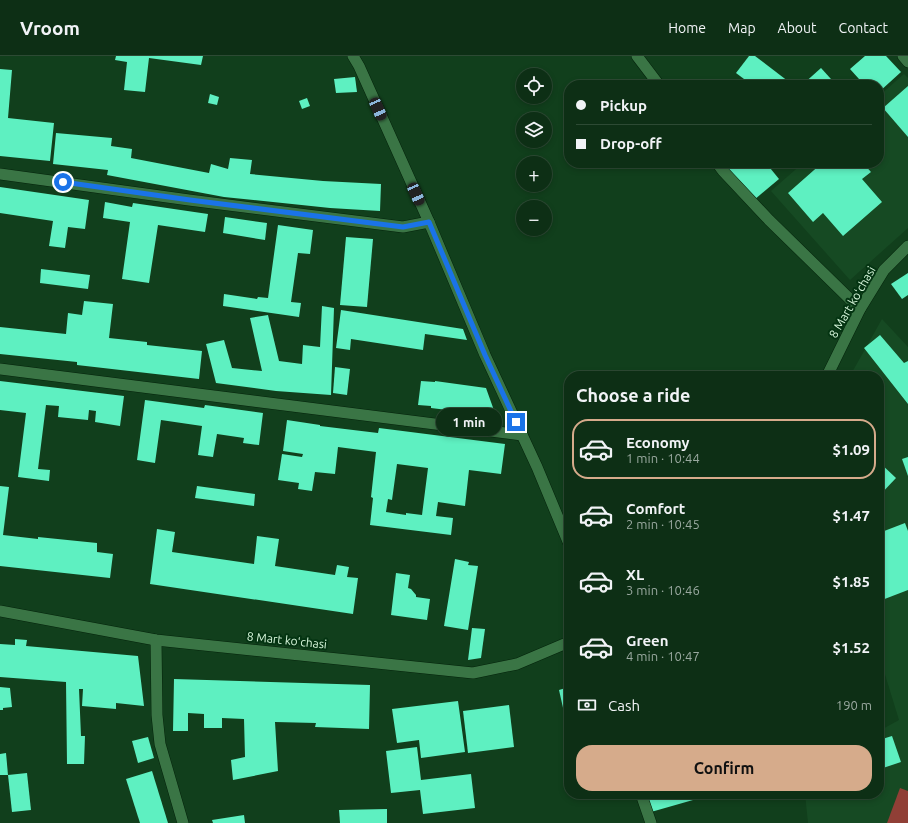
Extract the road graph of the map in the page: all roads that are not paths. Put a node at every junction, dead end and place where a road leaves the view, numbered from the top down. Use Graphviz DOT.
graph roads {
  1 [pos="353,56"];
  2 [pos="637,56"];
  3 [pos="903,56"];
  4 [pos="908,62"];
  5 [pos="655,80"];
  6 [pos="721,168"];
  7 [pos="0,174"];
  8 [pos="429,222"];
  9 [pos="908,246"];
  10 [pos="860,309"];
  11 [pos="0,369"];
  12 [pos="829,371"];
  13 [pos="522,435"];
  14 [pos="564,532"];
  15 [pos="0,611"];
  16 [pos="156,640"];
  17 [pos="564,644"];
  18 [pos="643,799"];
  19 [pos="183,823"];
  20 [pos="651,823"];
  1 -- 8 [label="street"];
  2 -- 5 [label="street"];
  3 -- 4 [label="street"];
  6 -- 10 [label="street"];
  7 -- 8 [label="street"];
  8 -- 13 [label="street"];
  9 -- 10 [label="street, 8 Mart koʻchasi"];
  10 -- 12 [label="street, 8 Mart koʻchasi"];
  11 -- 13 [label="street"];
  13 -- 14 [label="street"];
  15 -- 16 [label="street, 8 Mart koʻchasi"];
  16 -- 17 [label="street, 8 Mart koʻchasi"];
  16 -- 19 [label="street"];
  18 -- 20 [label="street"];
}
